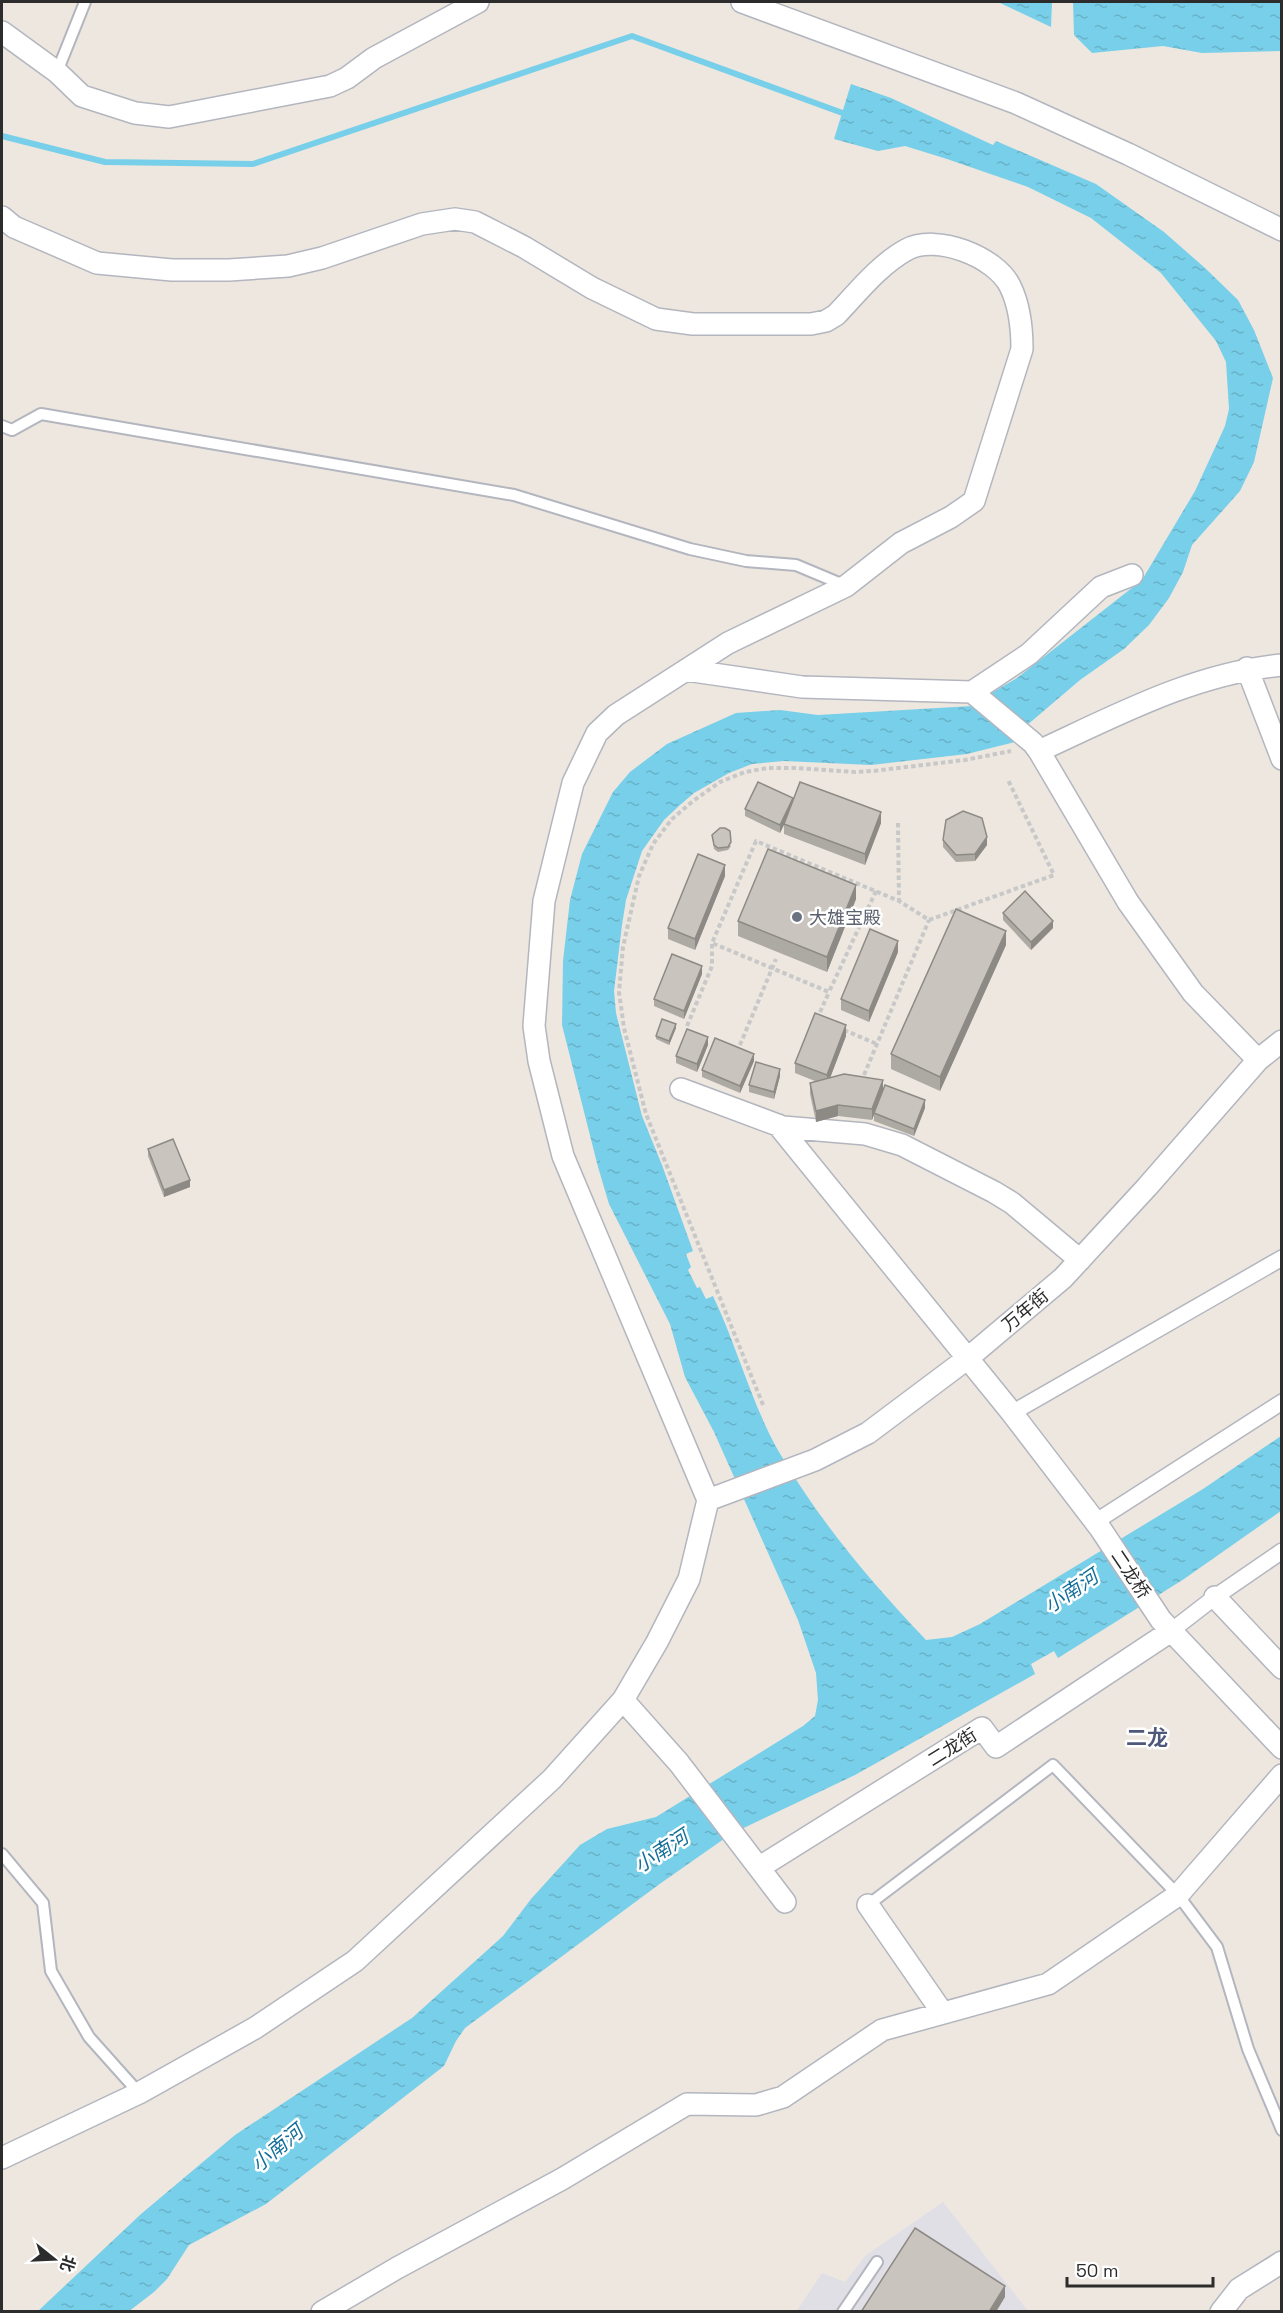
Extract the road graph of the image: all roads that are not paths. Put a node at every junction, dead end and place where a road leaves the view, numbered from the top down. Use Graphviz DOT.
graph roads {
  1 [pos="86,2"];
  2 [pos="478,2"];
  3 [pos="742,2"];
  4 [pos="2,32"];
  5 [pos="57,72"];
  6 [pos="2,217"];
  7 [pos="1281,230"];
  8 [pos="2,426"];
  9 [pos="1132,575"];
  10 [pos="846,586"];
  11 [pos="1281,665"];
  12 [pos="1247,668"];
  13 [pos="686,670"];
  14 [pos="972,692"];
  15 [pos="1030,748"];
  16 [pos="1281,759"];
  17 [pos="1281,1041"];
  18 [pos="1258,1060"];
  19 [pos="681,1089"];
  20 [pos="778,1125"];
  21 [pos="1281,1258"];
  22 [pos="1080,1260"];
  23 [pos="968,1358"];
  24 [pos="1281,1402"];
  25 [pos="1012,1413"];
  26 [pos="708,1500"];
  27 [pos="1097,1525"];
  28 [pos="1281,1551"];
  29 [pos="1215,1597"];
  30 [pos="1166,1626"];
  31 [pos="1281,1668"];
  32 [pos="623,1700"];
  33 [pos="1281,1748"];
  34 [pos="1281,1775"];
  35 [pos="2,1854"];
  36 [pos="760,1867"];
  37 [pos="1178,1895"];
  38 [pos="785,1902"];
  39 [pos="868,1905"];
  40 [pos="942,2012"];
  41 [pos="139,2093"];
  42 [pos="1281,2130"];
  43 [pos="2,2158"];
  44 [pos="877,2262"];
  45 [pos="1281,2262"];
  46 [pos="322,2312"];
  47 [pos="843,2312"];
  48 [pos="1221,2312"];
  1 -- 5 [label="lane"];
  2 -- 5 [label="street"];
  3 -- 7 [label="street"];
  4 -- 5 [label="street"];
  6 -- 10 [label="street"];
  8 -- 10 [label="lane"];
  9 -- 14 [label="street"];
  10 -- 13 [label="street"];
  11 -- 12 [label="street"];
  12 -- 15 [label="street"];
  12 -- 16 [label="street"];
  13 -- 14 [label="street"];
  13 -- 26 [label="street"];
  14 -- 15 [label="street"];
  15 -- 18 [label="street"];
  17 -- 18 [label="street, 万年街"];
  18 -- 22 [label="street, 万年街"];
  19 -- 20 [label="street"];
  20 -- 22 [label="street"];
  20 -- 23 [label="street, 二龙桥"];
  21 -- 25 [label="street"];
  22 -- 23 [label="street, 万年街"];
  23 -- 25 [label="street, 二龙桥"];
  23 -- 26 [label="street, 万年街"];
  24 -- 27 [label="street"];
  25 -- 27 [label="street, 二龙桥"];
  26 -- 32 [label="street"];
  27 -- 30 [label="street, 二龙桥"];
  28 -- 29 [label="street"];
  29 -- 30 [label="street"];
  29 -- 31 [label="street"];
  30 -- 33 [label="street, 二龙桥"];
  30 -- 36 [label="street, 二龙街"];
  32 -- 36 [label="street"];
  32 -- 41 [label="street"];
  34 -- 37 [label="street"];
  35 -- 41 [label="lane"];
  36 -- 38 [label="street"];
  37 -- 39 [label="lane"];
  37 -- 40 [label="street"];
  37 -- 42 [label="lane"];
  39 -- 40 [label="street"];
  40 -- 46 [label="street"];
  41 -- 43 [label="street"];
  44 -- 47 [label="lane"];
  45 -- 48 [label="street"];
}
